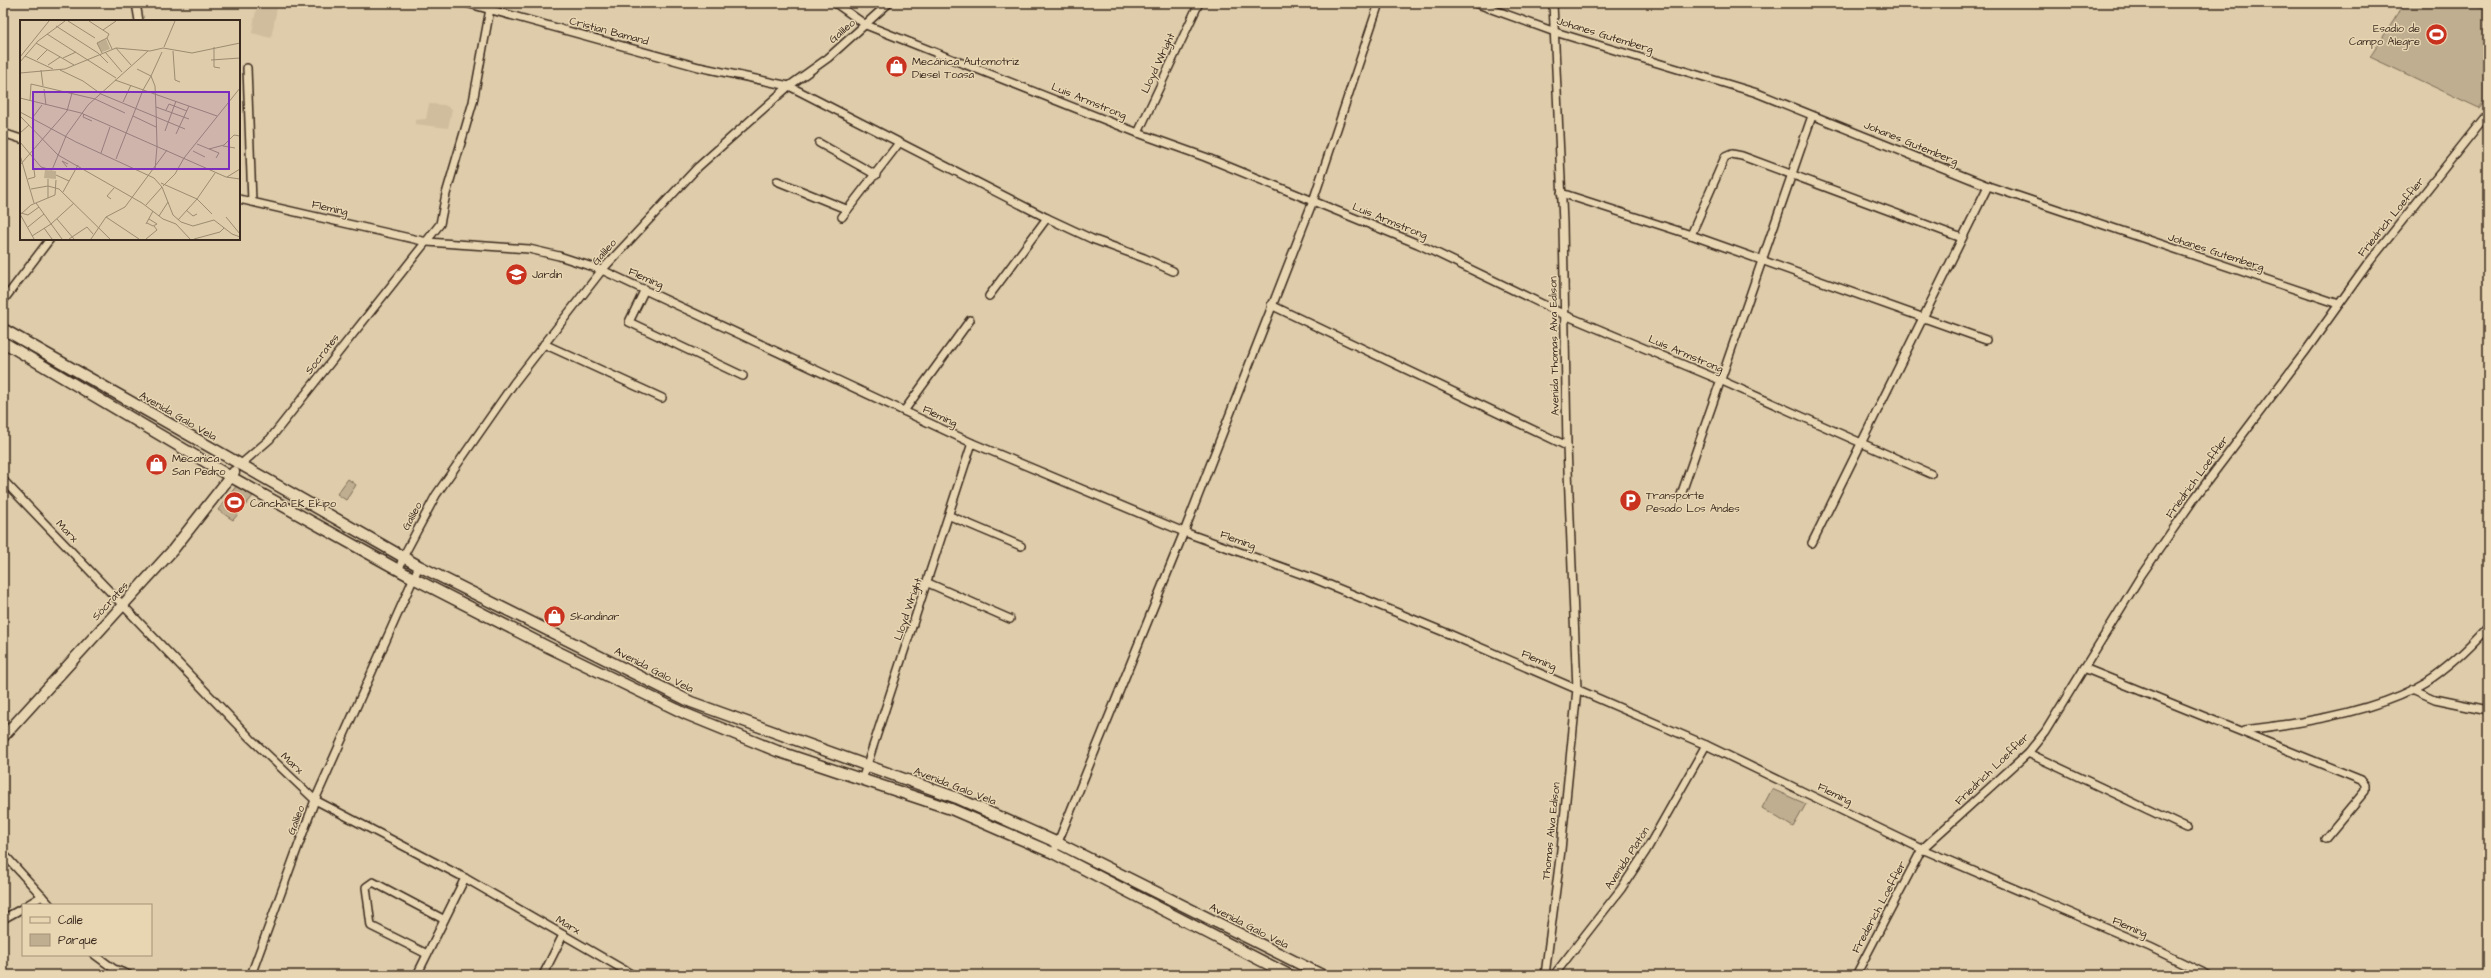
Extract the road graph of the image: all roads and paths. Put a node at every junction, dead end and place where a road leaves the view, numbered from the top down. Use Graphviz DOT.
graph roads {
  1 [pos="136,3"];
  2 [pos="466,3"];
  3 [pos="835,3"];
  4 [pos="889,3"];
  5 [pos="1199,3"];
  6 [pos="1379,3"];
  7 [pos="1476,3"];
  8 [pos="1553,3"];
  9 [pos="490,9"];
  10 [pos="139,20"];
  11 [pos="866,25"];
  12 [pos="1555,32"];
  13 [pos="247,68"];
  14 [pos="789,86"];
  15 [pos="2488,113"];
  16 [pos="1812,116"];
  17 [pos="3,133"];
  18 [pos="1138,133"];
  19 [pos="20,139"];
  20 [pos="819,143"];
  21 [pos="899,143"];
  22 [pos="876,174"];
  23 [pos="1790,174"];
  24 [pos="777,181"];
  25 [pos="1988,186"];
  26 [pos="1561,192"];
  27 [pos="240,199"];
  28 [pos="1313,201"];
  29 [pos="252,202"];
  30 [pos="846,209"];
  31 [pos="842,217"];
  32 [pos="1047,218"];
  33 [pos="1691,235"];
  34 [pos="1962,238"];
  35 [pos="49,240"];
  36 [pos="427,242"];
  37 [pos="1761,260"];
  38 [pos="602,270"];
  39 [pos="1173,271"];
  40 [pos="645,289"];
  41 [pos="989,296"];
  42 [pos="3,301"];
  43 [pos="2339,304"];
  44 [pos="1271,305"];
  45 [pos="1565,315"];
  46 [pos="1923,318"];
  47 [pos="970,320"];
  48 [pos="3,329"];
  49 [pos="1986,340"];
  50 [pos="3,342"];
  51 [pos="544,344"];
  52 [pos="743,376"];
  53 [pos="1720,380"];
  54 [pos="662,398"];
  55 [pos="904,411"];
  56 [pos="972,443"];
  57 [pos="1862,443"];
  58 [pos="1567,446"];
  59 [pos="240,465"];
  60 [pos="1931,474"];
  61 [pos="230,477"];
  62 [pos="3,480"];
  63 [pos="1681,495"];
  64 [pos="950,516"];
  65 [pos="1184,532"];
  66 [pos="1812,543"];
  67 [pos="1021,546"];
  68 [pos="403,557"];
  69 [pos="419,566"];
  70 [pos="399,570"];
  71 [pos="413,578"];
  72 [pos="928,583"];
  73 [pos="123,604"];
  74 [pos="1010,619"];
  75 [pos="2488,627"];
  76 [pos="553,632"];
  77 [pos="546,646"];
  78 [pos="2084,668"];
  79 [pos="1577,689"];
  80 [pos="2412,689"];
  81 [pos="691,702"];
  82 [pos="2488,710"];
  83 [pos="686,714"];
  84 [pos="2241,731"];
  85 [pos="3,738"];
  86 [pos="1706,746"];
  87 [pos="2028,753"];
  88 [pos="867,766"];
  89 [pos="862,780"];
  90 [pos="315,800"];
  91 [pos="2187,828"];
  92 [pos="2326,839"];
  93 [pos="1058,842"];
  94 [pos="1922,849"];
  95 [pos="3,853"];
  96 [pos="1054,853"];
  97 [pos="465,878"];
  98 [pos="42,896"];
  99 [pos="29,904"];
  100 [pos="49,904"];
  101 [pos="22,909"];
  102 [pos="3,919"];
  103 [pos="443,920"];
  104 [pos="563,935"];
  105 [pos="427,954"];
  106 [pos="96,956"];
  107 [pos="1282,956"];
  108 [pos="1275,968"];
  109 [pos="129,975"];
  110 [pos="251,975"];
  111 [pos="417,975"];
  112 [pos="543,975"];
  113 [pos="633,975"];
  114 [pos="1289,975"];
  115 [pos="1322,975"];
  116 [pos="1545,975"];
  117 [pos="1554,975"];
  118 [pos="1856,975"];
  119 [pos="2208,975"];
  1 -- 10 [label="street"];
  2 -- 9 [label="street, Cristian Bamand"];
  3 -- 11 [label="street, Luis Armstrong"];
  4 -- 11 [label="street, Galileo"];
  5 -- 18 [label="street, Lloyd Wright"];
  6 -- 28 [label="street"];
  7 -- 12 [label="street, Johanes Gutemberg"];
  8 -- 12 [label="street, Avenida Thomas Alva Edison"];
  9 -- 14 [label="street, Cristian Bamand"];
  9 -- 36 [label="street, Socrates"];
  11 -- 14 [label="street, Galileo"];
  11 -- 18 [label="street, Luis Armstrong"];
  12 -- 16 [label="street, Johanes Gutemberg"];
  12 -- 26 [label="street, Avenida Thomas Alva Edison"];
  13 -- 29 [label="street"];
  14 -- 21 [label="street, Cristian Bamand"];
  14 -- 38 [label="street, Galileo"];
  15 -- 43 [label="street, Friedrich Loeffler"];
  16 -- 23 [label="street"];
  16 -- 25 [label="street, Johanes Gutemberg"];
  17 -- 19 [label="street"];
  18 -- 28 [label="street, Luis Armstrong"];
  20 -- 22 [label="street"];
  21 -- 22 [label="street"];
  21 -- 32 [label="street, Cristian Bamand"];
  22 -- 30 [label="street"];
  23 -- 33 [label="street"];
  23 -- 34 [label="street"];
  23 -- 37 [label="street"];
  24 -- 30 [label="street"];
  25 -- 34 [label="street"];
  25 -- 43 [label="street, Johanes Gutemberg"];
  26 -- 33 [label="street"];
  26 -- 45 [label="street, Avenida Thomas Alva Edison"];
  27 -- 29 [label="street, Fleming"];
  28 -- 44 [label="street"];
  28 -- 45 [label="street, Luis Armstrong"];
  29 -- 36 [label="street, Fleming"];
  30 -- 31 [label="street"];
  32 -- 39 [label="street, Cristian Bamand"];
  32 -- 41 [label="street"];
  33 -- 37 [label="street"];
  34 -- 46 [label="street"];
  35 -- 42 [label="street"];
  36 -- 38 [label="street, Fleming"];
  36 -- 59 [label="street, Socrates"];
  37 -- 46 [label="street"];
  37 -- 53 [label="street"];
  38 -- 40 [label="street, Fleming"];
  38 -- 51 [label="street, Galileo"];
  40 -- 52 [label="street"];
  40 -- 55 [label="street, Fleming"];
  43 -- 78 [label="street, Friedrich Loeffler"];
  44 -- 58 [label="street"];
  44 -- 65 [label="street"];
  45 -- 53 [label="street, Luis Armstrong"];
  45 -- 58 [label="street, Avenida Thomas Alva Edison"];
  46 -- 49 [label="street"];
  46 -- 57 [label="street"];
  47 -- 55 [label="street"];
  48 -- 59 [label="main road, Avenida Galo Vela"];
  50 -- 61 [label="main road"];
  51 -- 54 [label="street"];
  51 -- 68 [label="street, Galileo"];
  53 -- 57 [label="street, Luis Armstrong"];
  53 -- 63 [label="street"];
  55 -- 56 [label="street, Fleming"];
  56 -- 64 [label="street, Lloyd Wright"];
  56 -- 65 [label="street, Fleming"];
  57 -- 60 [label="street, Luis Armstrong"];
  57 -- 66 [label="street"];
  58 -- 79 [label="street, Avenida Thomas Alva Edison"];
  59 -- 61 [label="main road, Socrates"];
  59 -- 68 [label="main road, Avenida Galo Vela"];
  61 -- 70 [label="main road"];
  61 -- 73 [label="main road, Sócrates"];
  62 -- 73 [label="street, Marx"];
  64 -- 67 [label="street"];
  64 -- 72 [label="street, Lloyd Wright"];
  65 -- 79 [label="street, Fleming"];
  65 -- 93 [label="street"];
  68 -- 69 [label="main road, Avenida Galo Vela"];
  68 -- 70 [label="street, Galileo"];
  69 -- 71 [label="street, Galileo"];
  69 -- 76 [label="main road, Avenida Galo Vela"];
  70 -- 71 [label="main road"];
  71 -- 77 [label="main road"];
  71 -- 90 [label="street, Galileo"];
  72 -- 74 [label="street"];
  72 -- 88 [label="street, Lloyd Wright"];
  73 -- 85 [label="main road, Sócrates"];
  73 -- 90 [label="street, Marx"];
  75 -- 80 [label="street"];
  76 -- 77 [label="main road"];
  76 -- 81 [label="main road, Avenida Galo Vela"];
  77 -- 83 [label="main road"];
  78 -- 84 [label="street"];
  78 -- 87 [label="street, Friedrich Loeffler"];
  79 -- 86 [label="street, Fleming"];
  79 -- 116 [label="street, Thomas Alva Edison"];
  80 -- 82 [label="street"];
  80 -- 84 [label="street"];
  81 -- 83 [label="main road"];
  81 -- 88 [label="main road, Avenida Galo Vela"];
  83 -- 89 [label="main road"];
  84 -- 92 [label="street"];
  86 -- 94 [label="street, Fleming"];
  86 -- 117 [label="street, Avenida Platón"];
  87 -- 91 [label="street"];
  87 -- 94 [label="street, Friedrich Loeffler"];
  88 -- 89 [label="street, Lloyd Wright"];
  88 -- 93 [label="main road, Avenida Galo Vela"];
  89 -- 96 [label="main road"];
  90 -- 97 [label="street, Marx"];
  90 -- 110 [label="street, Galileo"];
  93 -- 96 [label="street"];
  93 -- 107 [label="main road, Avenida Galo Vela"];
  94 -- 118 [label="street, Frederich Loeffler"];
  94 -- 119 [label="street, Fleming"];
  95 -- 98 [label="street"];
  96 -- 108 [label="main road"];
  97 -- 103 [label="street"];
  97 -- 104 [label="street, Marx"];
  98 -- 99 [label="street"];
  98 -- 100 [label="street"];
  101 -- 102 [label="street"];
  103 -- 105 [label="street"];
  103 -- 105 [label="street"];
  104 -- 112 [label="street"];
  104 -- 113 [label="street, Marx"];
  105 -- 111 [label="street"];
  106 -- 109 [label="street"];
  107 -- 108 [label="main road"];
  107 -- 115 [label="main road, Avenida Galo Vela"];
  108 -- 114 [label="main road"];
}
